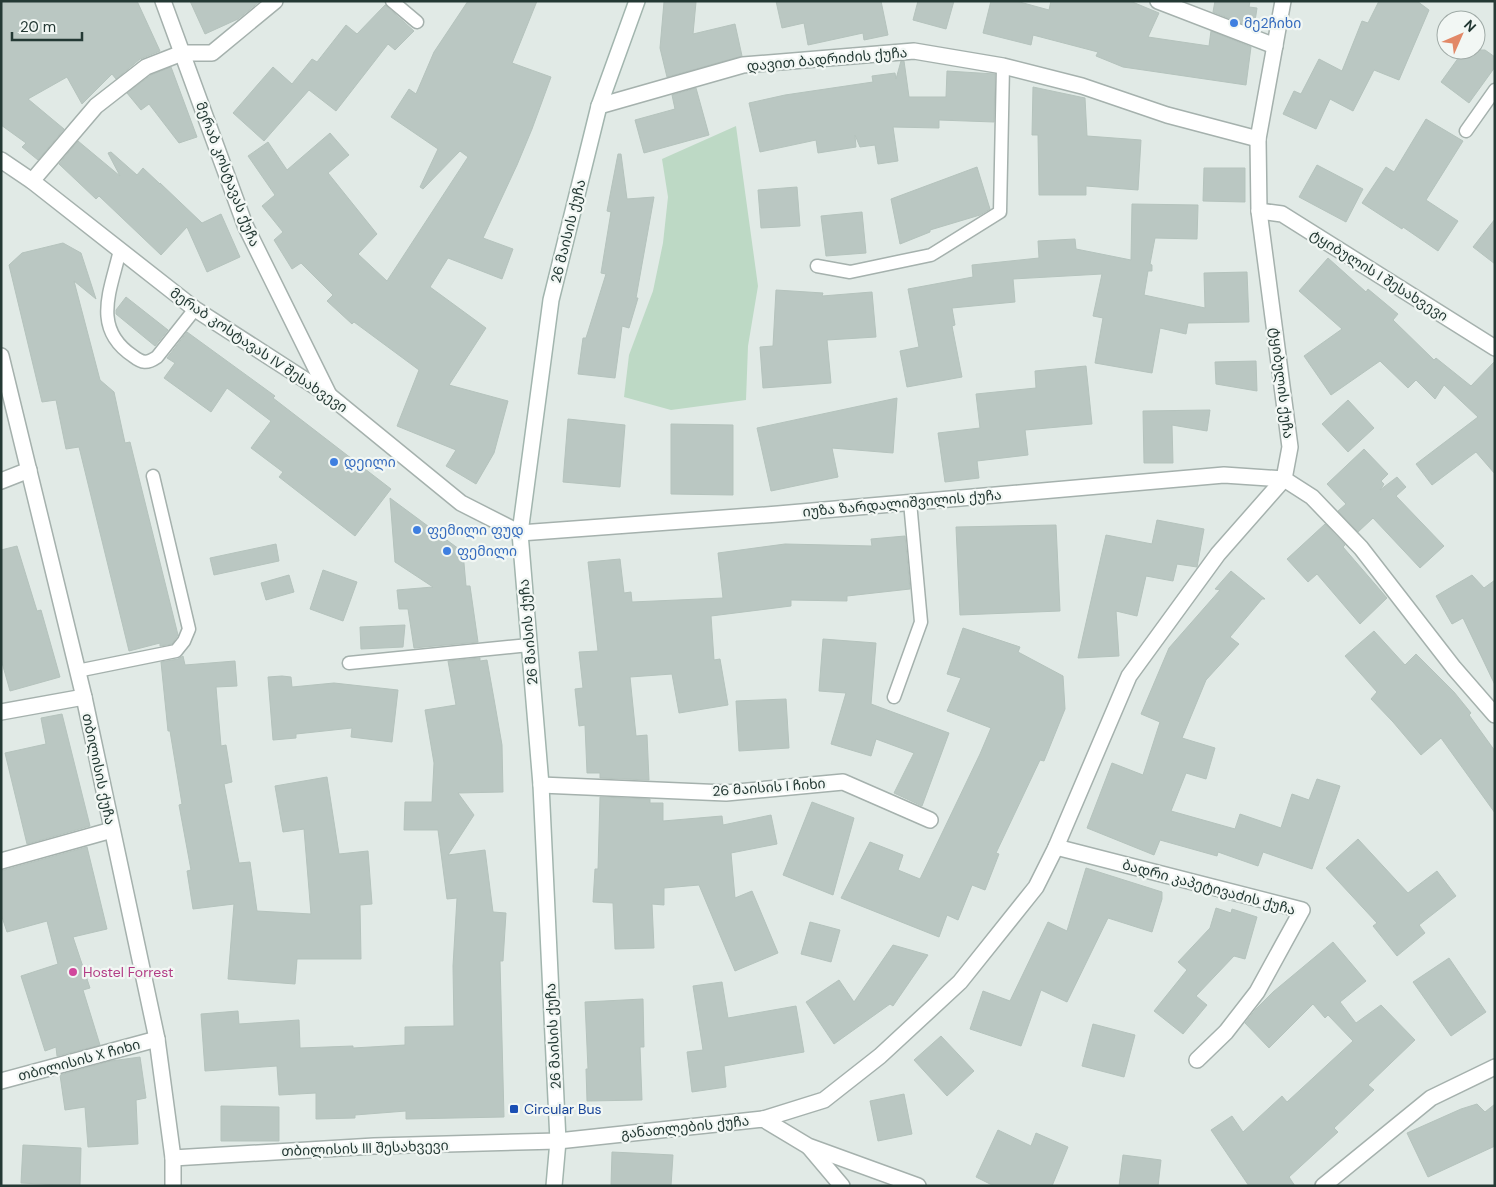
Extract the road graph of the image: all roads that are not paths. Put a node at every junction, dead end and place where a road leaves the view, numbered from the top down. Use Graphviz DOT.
graph roads {
  1 [pos="163,1"];
  2 [pos="275,1"];
  3 [pos="392,1"];
  4 [pos="637,1"];
  5 [pos="1158,1"];
  6 [pos="1283,1"];
  7 [pos="417,22"];
  8 [pos="1275,46"];
  9 [pos="182,53"];
  10 [pos="1003,66"];
  11 [pos="1495,90"];
  12 [pos="599,106"];
  13 [pos="1466,131"];
  14 [pos="1258,140"];
  15 [pos="1,160"];
  16 [pos="32,181"];
  17 [pos="1259,211"];
  18 [pos="120,250"];
  19 [pos="817,266"];
  20 [pos="195,309"];
  21 [pos="1495,348"];
  22 [pos="1,356"];
  23 [pos="330,396"];
  24 [pos="29,470"];
  25 [pos="153,476"];
  26 [pos="1284,479"];
  27 [pos="1,481"];
  28 [pos="910,502"];
  29 [pos="520,533"];
  30 [pos="529,645"];
  31 [pos="349,663"];
  32 [pos="77,671"];
  33 [pos="84,697"];
  34 [pos="894,697"];
  35 [pos="1,712"];
  36 [pos="1495,715"];
  37 [pos="541,785"];
  38 [pos="930,820"];
  39 [pos="112,830"];
  40 [pos="1056,848"];
  41 [pos="1,862"];
  42 [pos="156,1040"];
  43 [pos="1197,1060"];
  44 [pos="1495,1067"];
  45 [pos="1,1081"];
  46 [pos="763,1119"];
  47 [pos="558,1141"];
  48 [pos="808,1146"];
  49 [pos="173,1158"];
  50 [pos="173,1186"];
  51 [pos="554,1186"];
  52 [pos="842,1186"];
  53 [pos="918,1186"];
  54 [pos="1323,1186"];
  1 -- 9 [label="street, მერაბ კოსტავას ქუჩა"];
  2 -- 9 [label="street"];
  3 -- 7 [label="lane"];
  4 -- 12 [label="street, 26 მაისის ქუჩა"];
  5 -- 8 [label="street"];
  6 -- 8 [label="street, ტყიბულის ქუჩა"];
  8 -- 14 [label="street, ტყიბულის ქუჩა"];
  9 -- 16 [label="street"];
  9 -- 23 [label="street, მერაბ კოსტავას ქუჩა"];
  10 -- 12 [label="street, დავით ბადრიძის ქუჩა"];
  10 -- 14 [label="street, დავით ბადრიძის ქუჩა"];
  10 -- 19 [label="lane"];
  11 -- 13 [label="lane"];
  12 -- 29 [label="street, 26 მაისის ქუჩა"];
  14 -- 17 [label="street, ტყიბულის ქუჩა"];
  15 -- 16 [label="street, მერაბ კოსტავას IV შესახვევი"];
  16 -- 18 [label="street, მერაბ კოსტავას IV შესახვევი"];
  17 -- 21 [label="street, ტყიბულის I შესახვევი"];
  17 -- 26 [label="street, ტყიბულის ქუჩა"];
  18 -- 20 [label="street, მერაბ კოსტავას IV შესახვევი"];
  18 -- 20 [label="lane"];
  20 -- 23 [label="street, მერაბ კოსტავას IV შესახვევი"];
  22 -- 24 [label="street, თბილისის ქუჩა"];
  23 -- 29 [label="street, მერაბ კოსტავას IV შესახვევი"];
  24 -- 27 [label="street"];
  24 -- 32 [label="street, თბილისის ქუჩა"];
  25 -- 32 [label="lane"];
  26 -- 28 [label="street, იუზა ზარდალიშვილის ქუჩა"];
  26 -- 36 [label="street"];
  26 -- 40 [label="street"];
  28 -- 29 [label="street, იუზა ზარდალიშვილის ქუჩა"];
  28 -- 34 [label="lane"];
  29 -- 30 [label="street, 26 მაისის ქუჩა"];
  30 -- 31 [label="lane"];
  30 -- 37 [label="street, 26 მაისის ქუჩა"];
  32 -- 33 [label="street, თბილისის ქუჩა"];
  33 -- 35 [label="street"];
  33 -- 39 [label="street, თბილისის ქუჩა"];
  37 -- 38 [label="street, 26 მაისის I ჩიხი"];
  37 -- 47 [label="street, 26 მაისის ქუჩა"];
  39 -- 41 [label="street"];
  39 -- 42 [label="street, თბილისის ქუჩა"];
  40 -- 43 [label="street, ბადრი კაპეტივაძის ქუჩა"];
  40 -- 46 [label="street"];
  42 -- 45 [label="street, თბილისის X ჩიხი"];
  42 -- 49 [label="street, თბილისის ქუჩა"];
  44 -- 54 [label="street"];
  46 -- 47 [label="street, განათლების ქუჩა"];
  46 -- 48 [label="street, განათლების ქუჩა"];
  47 -- 49 [label="street, თბილისის III შესახვევი"];
  47 -- 51 [label="street, 26 მაისის ქუჩა"];
  48 -- 52 [label="street"];
  48 -- 53 [label="street, განათლების ქუჩა"];
  49 -- 50 [label="street, თბილისის ქუჩა"];
}
